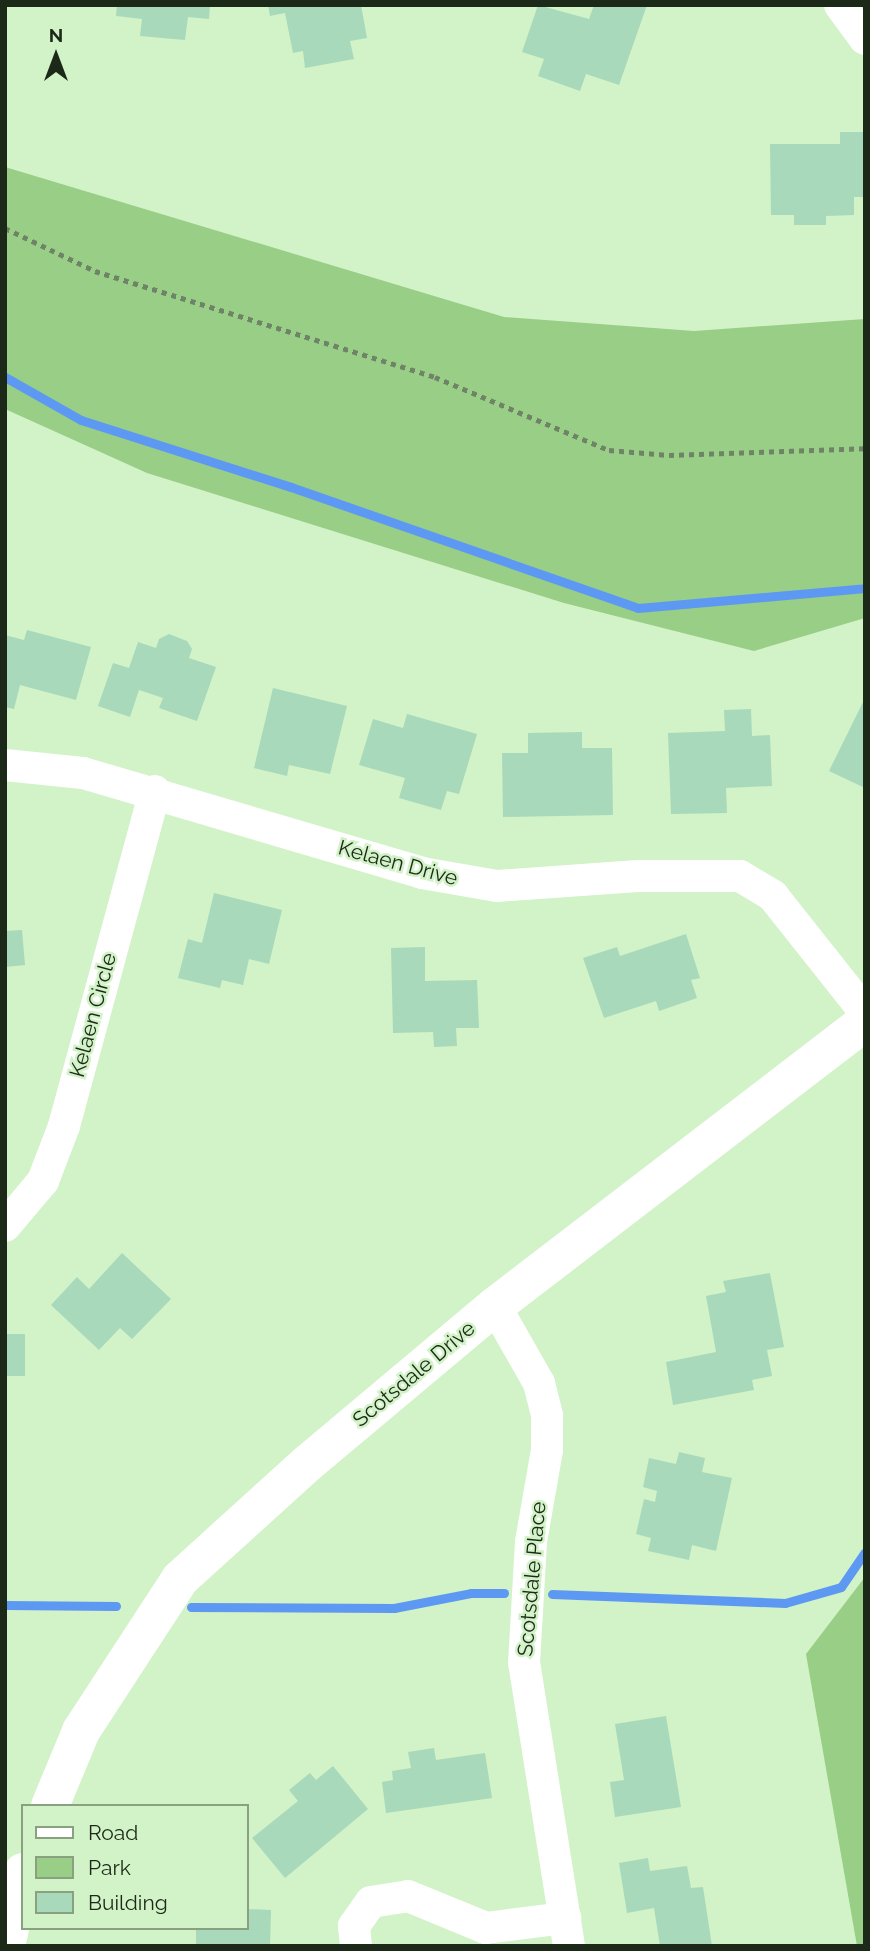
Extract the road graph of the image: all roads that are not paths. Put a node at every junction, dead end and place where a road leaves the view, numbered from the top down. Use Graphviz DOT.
graph roads {
  1 [pos="840,5"];
  2 [pos="865,39"];
  3 [pos="5,765"];
  4 [pos="156,791"];
  5 [pos="865,1012"];
  6 [pos="865,1022"];
  7 [pos="5,1226"];
  8 [pos="495,1306"];
  9 [pos="51,1804"];
  10 [pos="21,1881"];
  11 [pos="567,1932"];
  12 [pos="478,1937"];
  13 [pos="6,1946"];
  14 [pos="356,1946"];
  1 -- 2 [label="street"];
  3 -- 4 [label="street, Kelaen Drive"];
  4 -- 5 [label="street, Kelaen Drive"];
  4 -- 7 [label="street, Kelaen Circle"];
  6 -- 8 [label="street, Scotsdale Drive"];
  8 -- 9 [label="street, Scotsdale Drive"];
  8 -- 11 [label="street, Scotsdale Place"];
  10 -- 13 [label="street"];
  11 -- 12 [label="street"];
  12 -- 14 [label="street"];
}
